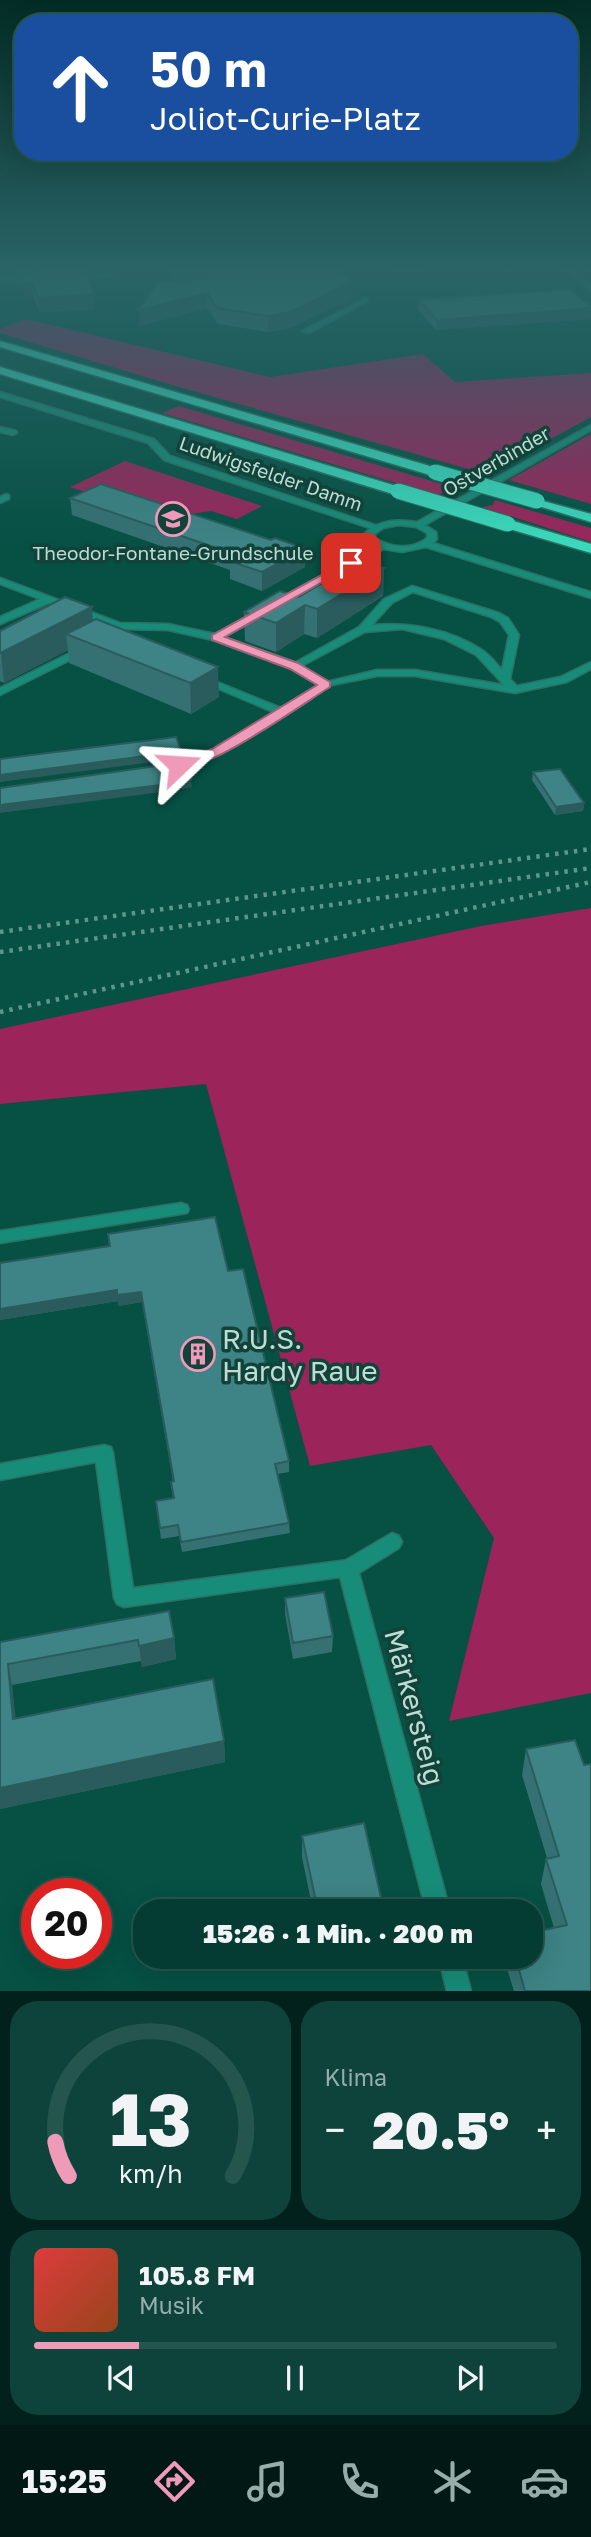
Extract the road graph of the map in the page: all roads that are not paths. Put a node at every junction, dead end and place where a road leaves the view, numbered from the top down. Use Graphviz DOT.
graph roads {
  1 [pos="61,362"];
  2 [pos="0,370"];
  3 [pos="0,394"];
  4 [pos="591,427"];
  5 [pos="0,429"];
  6 [pos="13,433"];
  7 [pos="591,518"];
  8 [pos="418,525"];
  9 [pos="376,527"];
  10 [pos="426,544"];
  11 [pos="383,546"];
  12 [pos="591,549"];
  13 [pos="0,581"];
  14 [pos="591,595"];
  15 [pos="49,599"];
  16 [pos="0,621"];
  17 [pos="363,629"];
  18 [pos="120,632"];
  19 [pos="108,637"];
  20 [pos="216,637"];
  21 [pos="96,643"];
  22 [pos="591,665"];
  23 [pos="294,666"];
  24 [pos="195,677"];
  25 [pos="505,679"];
  26 [pos="326,685"];
  27 [pos="515,690"];
  28 [pos="0,692"];
  29 [pos="282,712"];
  30 [pos="152,769"];
  31 [pos="181,1209"];
  32 [pos="0,1237"];
  33 [pos="0,1472"];
  34 [pos="392,1542"];
  35 [pos="348,1569"];
  36 [pos="435,1899"];
  37 [pos="453,1969"];
  38 [pos="459,1991"];
  1 -- 7 [label="highway, bridge"];
  2 -- 12 [label="highway, bridge"];
  3 -- 9 [label="street, Ludwigsfelder Damm"];
  4 -- 8 [label="street, Ostverbinder"];
  5 -- 6 [label="street"];
  8 -- 9 [label="street"];
  8 -- 10 [label="street"];
  9 -- 11 [label="street"];
  10 -- 11 [label="street"];
  10 -- 14 [label="street"];
  11 -- 20 [label="street"];
  13 -- 15 [label="street"];
  15 -- 16 [label="street"];
  15 -- 18 [label="street"];
  17 -- 23 [label="street"];
  17 -- 25 [label="street"];
  17 -- 25 [label="street"];
  18 -- 19 [label="street"];
  18 -- 20 [label="street"];
  20 -- 23 [label="street"];
  21 -- 28 [label="street"];
  22 -- 27 [label="street"];
  23 -- 26 [label="street"];
  24 -- 29 [label="street"];
  25 -- 27 [label="street"];
  26 -- 27 [label="street"];
  26 -- 29 [label="street"];
  29 -- 30 [label="street"];
  31 -- 32 [label="street"];
  33 -- 35 [label="street"];
  34 -- 35 [label="street"];
  35 -- 36 [label="street, Märkersteig"];
  37 -- 38 [label="street"];
}
